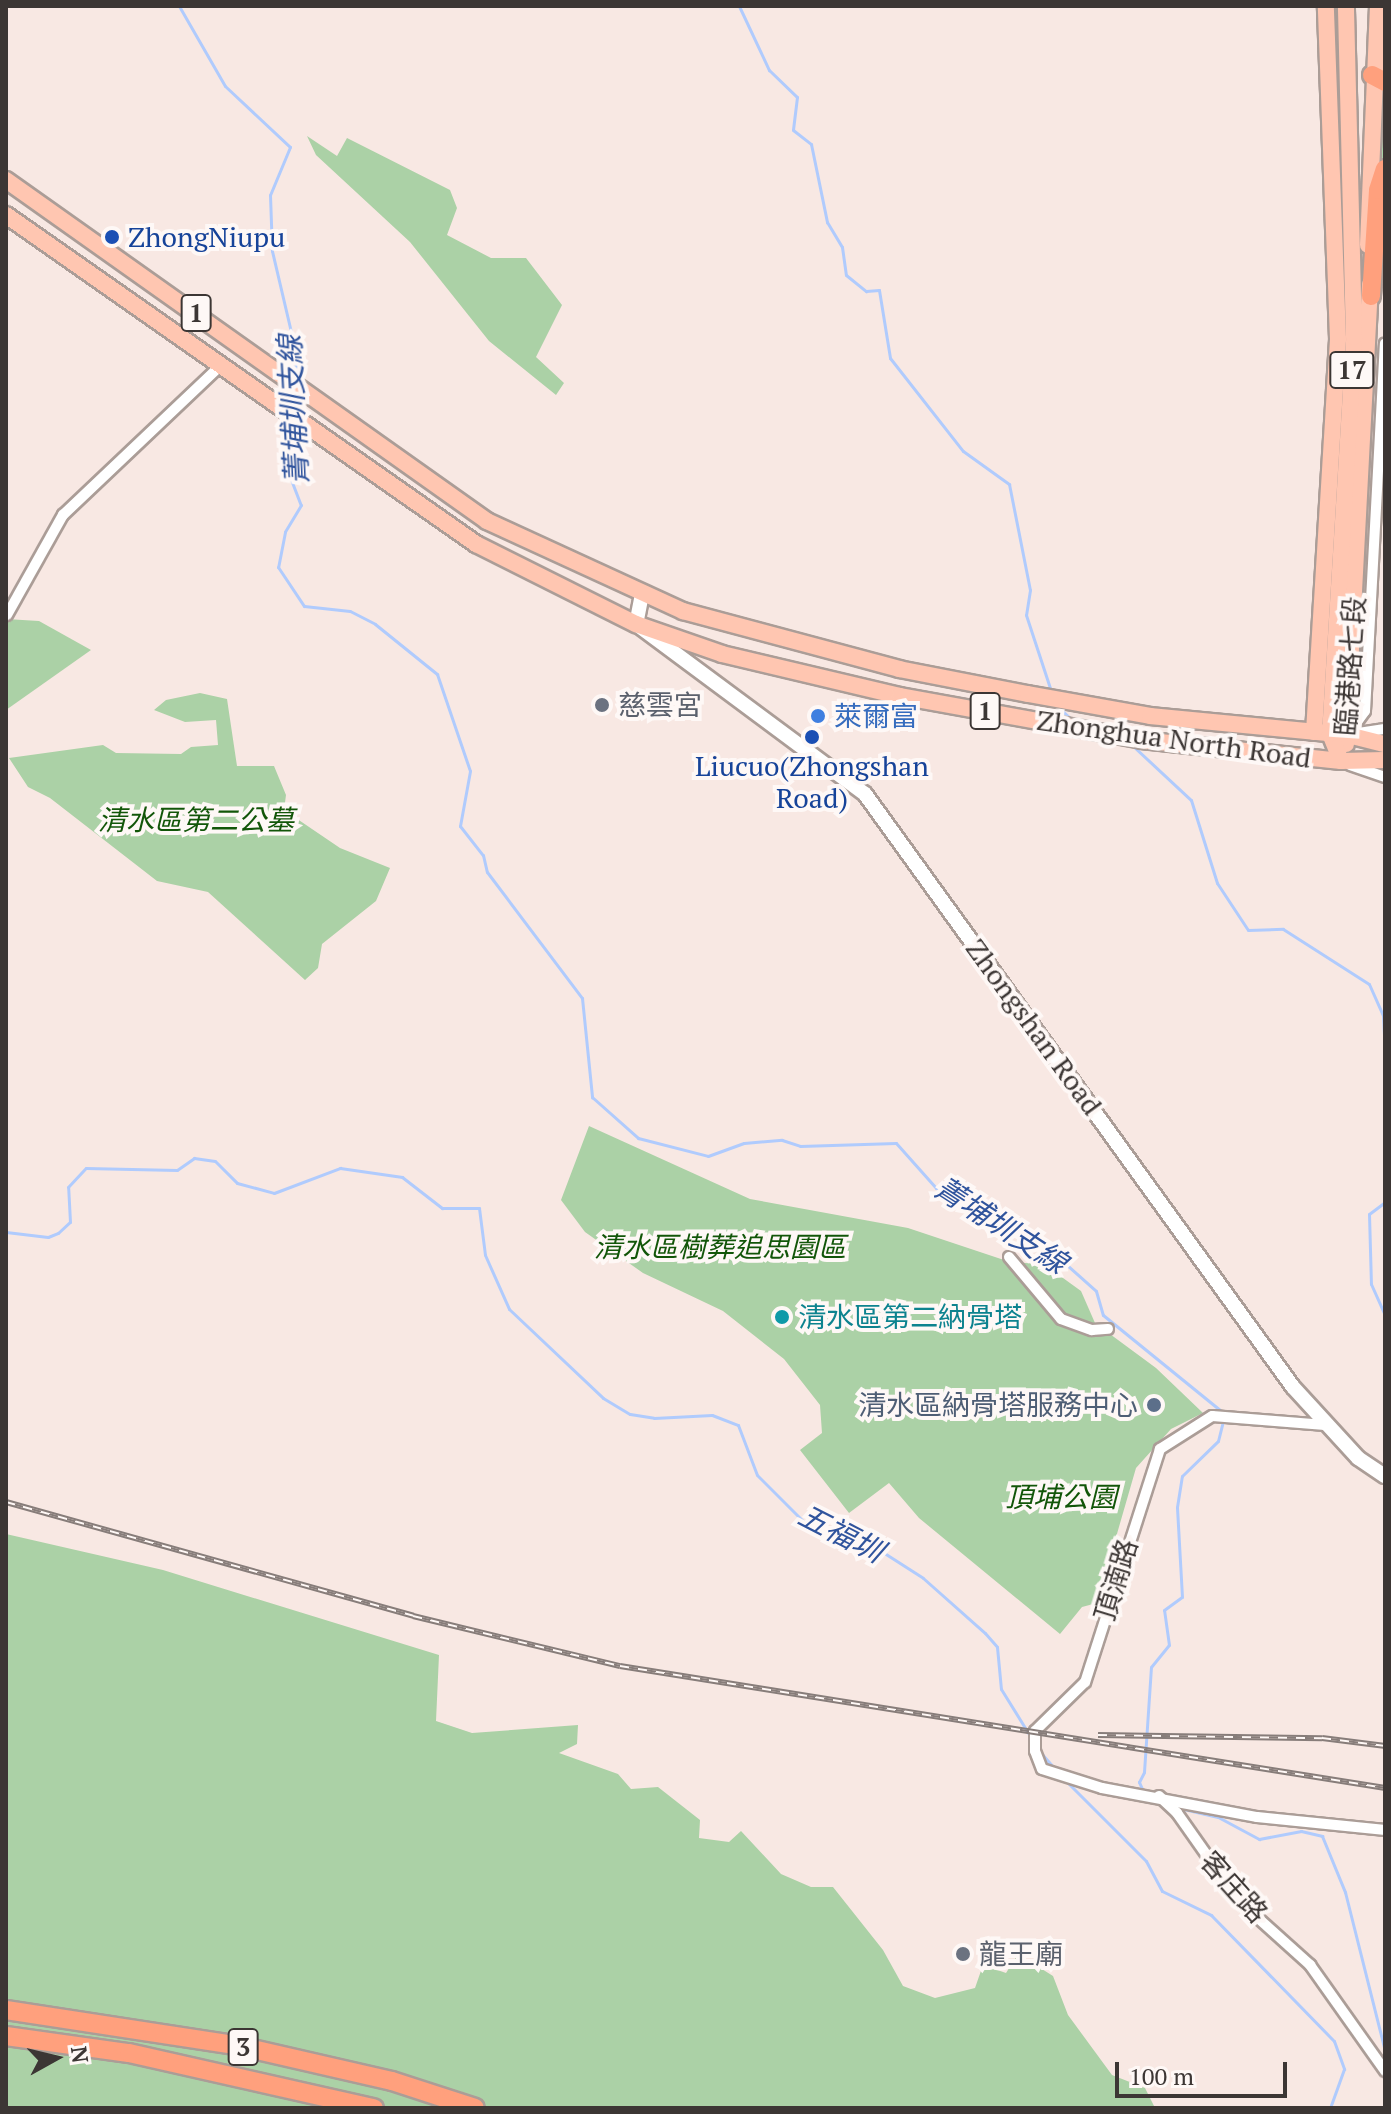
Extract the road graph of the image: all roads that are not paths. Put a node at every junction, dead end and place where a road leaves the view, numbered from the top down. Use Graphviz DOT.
graph roads {
  1 [pos="1326,6"];
  2 [pos="1346,6"];
  3 [pos="1378,6"];
  4 [pos="1350,73"];
  5 [pos="1381,76"];
  6 [pos="1385,169"];
  7 [pos="6,180"];
  8 [pos="6,215"];
  9 [pos="1371,296"];
  10 [pos="1346,338"];
  11 [pos="1385,344"];
  12 [pos="220,366"];
  13 [pos="642,594"];
  14 [pos="7,615"];
  15 [pos="636,624"];
  16 [pos="1385,729"];
  17 [pos="1322,733"];
  18 [pos="1348,735"];
  19 [pos="1385,744"];
  20 [pos="1385,760"];
  21 [pos="1341,761"];
  22 [pos="1385,777"];
  23 [pos="1009,1257"];
  24 [pos="1108,1329"];
  25 [pos="1325,1425"];
  26 [pos="1385,1476"];
  27 [pos="1157,1795"];
  28 [pos="1385,1830"];
  29 [pos="6,2010"];
  30 [pos="6,2036"];
  31 [pos="1385,2071"];
  32 [pos="374,2108"];
  33 [pos="475,2108"];
  1 -- 10 [label="main road, 臨港路七段 / 17"];
  2 -- 4 [label="main road, 臨港路七段 / 17"];
  3 -- 5 [label="main road, 臨港路七段 / 17"];
  4 -- 5 [label="main road"];
  4 -- 10 [label="main road, 臨港路七段 / 17"];
  5 -- 9 [label="main road, 臨港路七段 / 17"];
  6 -- 9 [label="highway"];
  7 -- 13 [label="main road, 1"];
  8 -- 12 [label="main road, Zhongshan Road / 1"];
  9 -- 18 [label="main road, 臨港路七段 / 17"];
  10 -- 17 [label="main road, 臨港路七段 / 17"];
  11 -- 18 [label="street"];
  12 -- 14 [label="street"];
  12 -- 15 [label="main road, Zhongshan Road / 1"];
  13 -- 15 [label="street"];
  13 -- 17 [label="main road, Zhonghua North Road / 1"];
  15 -- 21 [label="main road, Zhonghua North Road / 1"];
  15 -- 25 [label="street, Zhongshan Road"];
  16 -- 18 [label="street, Zhonghua North Road"];
  17 -- 18 [label="main road, Zhonghua North Road / 1"];
  17 -- 21 [label="main road, 臨港路七段 / 17"];
  18 -- 19 [label="main road, 1"];
  18 -- 21 [label="main road, 臨港路七段 / 17"];
  20 -- 21 [label="main road, 1"];
  21 -- 22 [label="street, Zhonghua North Road"];
  23 -- 24 [label="street"];
  25 -- 26 [label="street, Zhongshan Road"];
  25 -- 27 [label="street, 頂湳路"];
  27 -- 28 [label="street"];
  27 -- 31 [label="street, 客庄路"];
  29 -- 33 [label="highway, 3"];
  30 -- 32 [label="highway, 3"];
}
